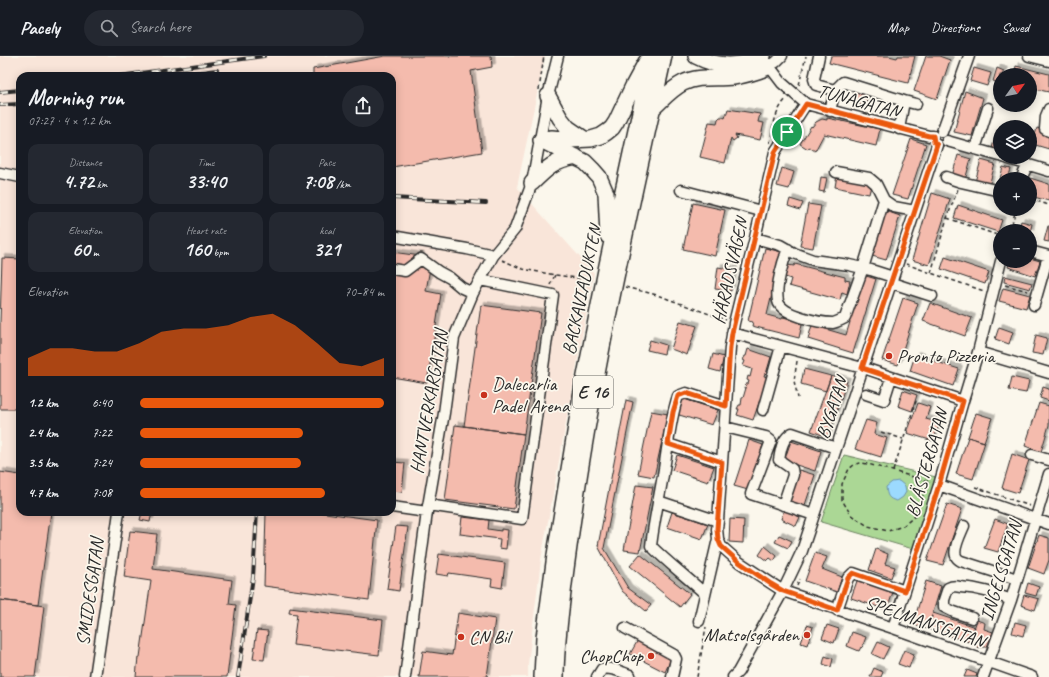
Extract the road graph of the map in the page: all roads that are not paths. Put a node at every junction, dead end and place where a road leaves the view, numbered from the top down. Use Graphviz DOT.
graph roads {
  1 [pos="558,56"];
  2 [pos="651,56"];
  3 [pos="664,56"];
  4 [pos="696,56"];
  5 [pos="782,56"];
  6 [pos="819,56"];
  7 [pos="968,56"];
  8 [pos="1029,56"];
  9 [pos="765,60"];
  10 [pos="1049,61"];
  11 [pos="835,90"];
  12 [pos="543,94"];
  13 [pos="904,101"];
  14 [pos="806,104"];
  15 [pos="916,104"];
  16 [pos="988,108"];
  17 [pos="1049,109"];
  18 [pos="652,110"];
  19 [pos="830,111"];
  20 [pos="899,128"];
  21 [pos="1049,130"];
  22 [pos="584,139"];
  23 [pos="940,139"];
  24 [pos="541,140"];
  25 [pos="975,149"];
  26 [pos="993,155"];
  27 [pos="576,157"];
  28 [pos="1028,164"];
  29 [pos="1049,171"];
  30 [pos="836,172"];
  31 [pos="1024,172"];
  32 [pos="0,173"];
  33 [pos="16,176"];
  34 [pos="946,177"];
  35 [pos="532,183"];
  36 [pos="993,189"];
  37 [pos="681,190"];
  38 [pos="884,200"];
  39 [pos="761,211"];
  40 [pos="915,211"];
  41 [pos="396,237"];
  42 [pos="755,238"];
  43 [pos="788,249"];
  44 [pos="1037,253"];
  45 [pos="493,256"];
  46 [pos="1049,256"];
  47 [pos="608,265"];
  48 [pos="863,268"];
  49 [pos="999,268"];
  50 [pos="396,270"];
  51 [pos="480,280"];
  52 [pos="892,280"];
  53 [pos="473,293"];
  54 [pos="932,296"];
  55 [pos="1034,305"];
  56 [pos="733,328"];
  57 [pos="781,346"];
  58 [pos="978,352"];
  59 [pos="862,368"];
  60 [pos="1049,373"];
  61 [pos="891,378"];
  62 [pos="866,394"];
  63 [pos="963,401"];
  64 [pos="726,406"];
  65 [pos="763,410"];
  66 [pos="725,427"];
  67 [pos="668,444"];
  68 [pos="836,448"];
  69 [pos="1032,455"];
  70 [pos="1049,460"];
  71 [pos="722,462"];
  72 [pos="1049,474"];
  73 [pos="939,485"];
  74 [pos="658,501"];
  75 [pos="784,505"];
  76 [pos="396,507"];
  77 [pos="428,508"];
  78 [pos="814,515"];
  79 [pos="118,516"];
  80 [pos="1035,519"];
  81 [pos="718,521"];
  82 [pos="1049,524"];
  83 [pos="964,526"];
  84 [pos="718,539"];
  85 [pos="1017,579"];
  86 [pos="783,591"];
  87 [pos="905,591"];
  88 [pos="705,594"];
  89 [pos="1010,600"];
  90 [pos="837,610"];
  91 [pos="972,618"];
  92 [pos="699,621"];
  93 [pos="626,628"];
  94 [pos="893,628"];
  95 [pos="989,662"];
  96 [pos="736,675"];
  97 [pos="631,676"];
  98 [pos="95,677"];
  99 [pos="405,677"];
  100 [pos="542,677"];
  101 [pos="556,677"];
  102 [pos="597,677"];
  103 [pos="672,677"];
  104 [pos="983,677"];
  105 [pos="1032,677"];
  1 -- 12 [label="street, HANTVERKARGATAN"];
  2 -- 22 [label="highway"];
  2 -- 47 [label="highway, BACKAVIADUKTEN / E 16"];
  3 -- 18 [label="highway, BACKAVIADUKTEN / E 16"];
  4 -- 9 [label="highway"];
  5 -- 9 [label="street"];
  6 -- 11 [label="street"];
  7 -- 23 [label="street, BYGATAN"];
  8 -- 10 [label="street"];
  9 -- 14 [label="street, TUNAGATAN"];
  9 -- 18 [label="highway"];
  11 -- 13 [label="street"];
  11 -- 19 [label="street"];
  12 -- 22 [label="highway"];
  12 -- 24 [label="street, HANTVERKARGATAN"];
  13 -- 15 [label="street"];
  13 -- 20 [label="street"];
  14 -- 19 [label="street, TUNAGATAN"];
  14 -- 39 [label="street, HÄRADSVÄGEN"];
  16 -- 25 [label="street"];
  17 -- 21 [label="street"];
  18 -- 101 [label="highway, BACKAVIADUKTEN / E 16"];
  19 -- 20 [label="street, TUNAGATAN"];
  20 -- 23 [label="street, TUNAGATAN"];
  22 -- 24 [label="highway"];
  23 -- 25 [label="street, TUNAGATAN"];
  23 -- 40 [label="street, BYGATAN"];
  24 -- 27 [label="highway"];
  24 -- 35 [label="street, HANTVERKARGATAN"];
  25 -- 26 [label="street, TUNAGATAN"];
  27 -- 35 [label="highway"];
  27 -- 47 [label="highway"];
  28 -- 29 [label="street, TUNAGATAN"];
  28 -- 31 [label="street"];
  30 -- 38 [label="street"];
  32 -- 33 [label="street"];
  34 -- 36 [label="street"];
  35 -- 45 [label="street, HANTVERKARGATAN"];
  37 -- 39 [label="street"];
  38 -- 40 [label="street"];
  38 -- 48 [label="street"];
  39 -- 42 [label="street, HÄRADSVÄGEN"];
  40 -- 52 [label="street, BYGATAN"];
  41 -- 45 [label="street"];
  42 -- 43 [label="street"];
  42 -- 56 [label="street, HÄRADSVÄGEN"];
  43 -- 48 [label="street"];
  43 -- 48 [label="street"];
  44 -- 46 [label="street"];
  45 -- 51 [label="street, HANTVERKARGATAN"];
  46 -- 55 [label="street"];
  47 -- 100 [label="highway, BACKAVIADUKTEN / E 16"];
  48 -- 52 [label="street"];
  49 -- 58 [label="street, BLÄSTERGATAN"];
  50 -- 53 [label="street"];
  51 -- 53 [label="street, HANTVERKARGATAN"];
  51 -- 77 [label="street"];
  52 -- 54 [label="street"];
  52 -- 59 [label="street, BYGATAN"];
  53 -- 77 [label="street, HANTVERKARGATAN"];
  56 -- 57 [label="street"];
  56 -- 64 [label="street, HÄRADSVÄGEN"];
  57 -- 59 [label="street"];
  57 -- 65 [label="street"];
  58 -- 60 [label="street"];
  58 -- 63 [label="street, BLÄSTERGATAN"];
  59 -- 61 [label="street"];
  59 -- 68 [label="street, BYGATAN"];
  61 -- 62 [label="street"];
  61 -- 63 [label="street"];
  63 -- 73 [label="street, BLÄSTERGATAN"];
  64 -- 66 [label="street, HÄRADSVÄGEN"];
  64 -- 67 [label="street"];
  66 -- 71 [label="street, HÄRADSVÄGEN"];
  66 -- 75 [label="street"];
  67 -- 71 [label="street"];
  67 -- 74 [label="street"];
  68 -- 75 [label="street"];
  68 -- 78 [label="street, BYGATAN"];
  69 -- 70 [label="street"];
  71 -- 81 [label="street, HÄRADSVÄGEN"];
  72 -- 80 [label="street, INGELSGATAN"];
  73 -- 80 [label="street"];
  73 -- 87 [label="street, BLÄSTERGATAN"];
  74 -- 81 [label="street"];
  74 -- 88 [label="street"];
  75 -- 78 [label="street"];
  76 -- 77 [label="street"];
  77 -- 99 [label="street, HANTVERKARGATAN"];
  78 -- 86 [label="street, BYGATAN"];
  79 -- 98 [label="street, SMIDESGATAN"];
  80 -- 82 [label="street"];
  80 -- 85 [label="street, INGELSGATAN"];
  81 -- 84 [label="street, HÄRADSVÄGEN"];
  83 -- 85 [label="street"];
  84 -- 86 [label="street"];
  84 -- 88 [label="street, HÄRADSVÄGEN"];
  85 -- 89 [label="street, INGELSGATAN"];
  86 -- 90 [label="street, SPELMANSGATAN"];
  86 -- 96 [label="street, BYGATAN"];
  87 -- 90 [label="street"];
  87 -- 94 [label="street, BLÄSTERGATAN"];
  88 -- 92 [label="street, HÄRADSVÄGEN"];
  89 -- 91 [label="street"];
  89 -- 95 [label="street, INGELSGATAN"];
  90 -- 94 [label="street, SPELMANSGATAN"];
  93 -- 103 [label="street"];
  94 -- 95 [label="street, SPELMANSGATAN"];
  95 -- 104 [label="street, INGELSGATAN"];
  95 -- 105 [label="street, SPELMANSGATAN"];
  97 -- 102 [label="street"];
}
